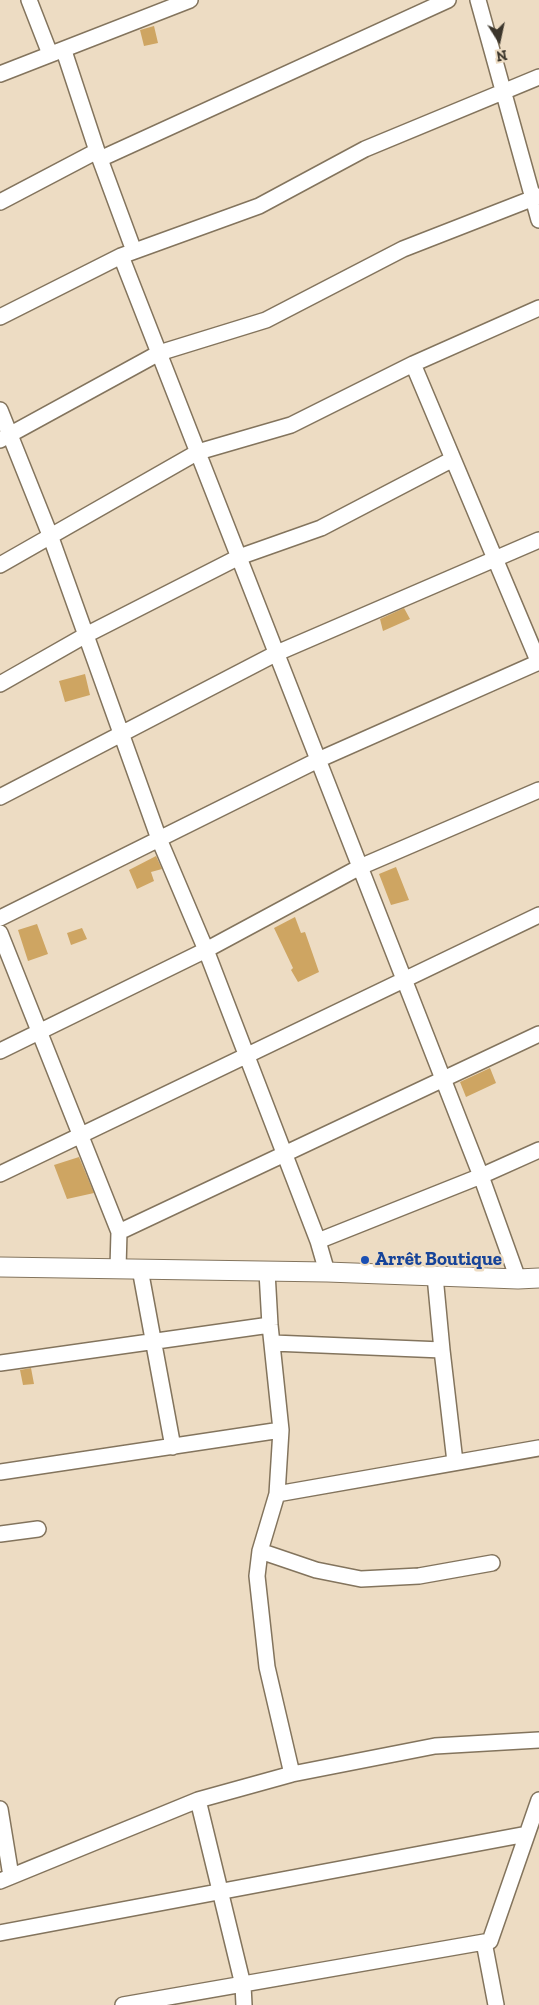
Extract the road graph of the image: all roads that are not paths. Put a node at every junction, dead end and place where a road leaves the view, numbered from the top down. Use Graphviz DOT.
graph roads {
  1 [pos="29,0"];
  2 [pos="190,0"];
  3 [pos="448,0"];
  4 [pos="478,0"];
  5 [pos="57,52"];
  6 [pos="0,74"];
  7 [pos="539,77"];
  8 [pos="504,91"];
  9 [pos="98,155"];
  10 [pos="536,198"];
  11 [pos="0,202"];
  12 [pos="539,220"];
  13 [pos="128,254"];
  14 [pos="539,308"];
  15 [pos="0,317"];
  16 [pos="159,353"];
  17 [pos="413,364"];
  18 [pos="0,410"];
  19 [pos="5,437"];
  20 [pos="198,452"];
  21 [pos="453,459"];
  22 [pos="50,535"];
  23 [pos="539,540"];
  24 [pos="239,557"];
  25 [pos="495,559"];
  26 [pos="0,565"];
  27 [pos="86,635"];
  28 [pos="277,653"];
  29 [pos="539,662"];
  30 [pos="0,684"];
  31 [pos="121,733"];
  32 [pos="318,760"];
  33 [pos="539,790"];
  34 [pos="0,798"];
  35 [pos="159,839"];
  36 [pos="360,867"];
  37 [pos="539,915"];
  38 [pos="0,918"];
  39 [pos="0,933"];
  40 [pos="206,950"];
  41 [pos="404,980"];
  42 [pos="39,1032"];
  43 [pos="539,1034"];
  44 [pos="0,1051"];
  45 [pos="246,1056"];
  46 [pos="443,1079"];
  47 [pos="81,1135"];
  48 [pos="539,1150"];
  49 [pos="284,1154"];
  50 [pos="0,1174"];
  51 [pos="481,1176"];
  52 [pos="119,1232"];
  53 [pos="318,1241"];
  54 [pos="0,1267"];
  55 [pos="118,1268"];
  56 [pos="140,1269"];
  57 [pos="267,1272"];
  58 [pos="326,1272"];
  59 [pos="435,1276"];
  60 [pos="539,1278"];
  61 [pos="518,1279"];
  62 [pos="270,1325"];
  63 [pos="154,1341"];
  64 [pos="273,1342"];
  65 [pos="442,1350"];
  66 [pos="0,1363"];
  67 [pos="281,1430"];
  68 [pos="173,1447"];
  69 [pos="539,1448"];
  70 [pos="454,1462"];
  71 [pos="0,1472"];
  72 [pos="277,1494"];
  73 [pos="38,1529"];
  74 [pos="0,1534"];
  75 [pos="260,1551"];
  76 [pos="492,1563"];
  77 [pos="539,1740"];
  78 [pos="292,1774"];
  79 [pos="198,1800"];
  80 [pos="539,1800"];
  81 [pos="0,1809"];
  82 [pos="527,1834"];
  83 [pos="6,1879"];
  84 [pos="220,1892"];
  85 [pos="0,1933"];
  86 [pos="484,1942"];
  87 [pos="243,1985"];
  88 [pos="123,2005"];
  89 [pos="244,2005"];
  90 [pos="496,2005"];
  1 -- 5 [label="street"];
  2 -- 5 [label="street"];
  3 -- 9 [label="street"];
  4 -- 8 [label="street"];
  5 -- 6 [label="street"];
  5 -- 9 [label="street"];
  7 -- 8 [label="street"];
  8 -- 10 [label="street"];
  8 -- 13 [label="street"];
  9 -- 11 [label="street"];
  9 -- 13 [label="street"];
  10 -- 12 [label="street"];
  10 -- 16 [label="street"];
  13 -- 15 [label="street"];
  13 -- 16 [label="street"];
  14 -- 17 [label="street"];
  16 -- 19 [label="street"];
  16 -- 20 [label="street"];
  17 -- 20 [label="street"];
  17 -- 21 [label="street"];
  18 -- 19 [label="street"];
  19 -- 22 [label="street"];
  20 -- 22 [label="street"];
  20 -- 24 [label="street"];
  21 -- 24 [label="street"];
  21 -- 25 [label="street"];
  22 -- 26 [label="street"];
  22 -- 27 [label="street"];
  23 -- 25 [label="street"];
  24 -- 27 [label="street"];
  24 -- 28 [label="street"];
  25 -- 28 [label="street"];
  25 -- 29 [label="street"];
  27 -- 30 [label="street"];
  27 -- 31 [label="street"];
  28 -- 31 [label="street"];
  28 -- 32 [label="street"];
  29 -- 32 [label="street"];
  31 -- 34 [label="street"];
  31 -- 35 [label="street"];
  32 -- 35 [label="street"];
  32 -- 36 [label="street"];
  33 -- 36 [label="street"];
  35 -- 38 [label="street"];
  35 -- 40 [label="street"];
  36 -- 40 [label="street"];
  36 -- 41 [label="street"];
  37 -- 41 [label="street"];
  39 -- 42 [label="street"];
  40 -- 42 [label="street"];
  40 -- 45 [label="street"];
  41 -- 45 [label="street"];
  41 -- 46 [label="street"];
  42 -- 44 [label="street"];
  42 -- 47 [label="street"];
  43 -- 46 [label="street"];
  45 -- 47 [label="street"];
  45 -- 49 [label="street"];
  46 -- 49 [label="street"];
  46 -- 51 [label="street"];
  47 -- 50 [label="street"];
  47 -- 52 [label="street"];
  48 -- 51 [label="street"];
  49 -- 52 [label="street"];
  49 -- 53 [label="street"];
  51 -- 53 [label="street"];
  51 -- 61 [label="street"];
  52 -- 55 [label="street"];
  53 -- 58 [label="street"];
  54 -- 55 [label="main road"];
  55 -- 56 [label="main road"];
  56 -- 57 [label="main road"];
  56 -- 63 [label="street"];
  57 -- 58 [label="main road"];
  57 -- 62 [label="street"];
  58 -- 59 [label="main road"];
  59 -- 61 [label="main road"];
  59 -- 65 [label="street"];
  60 -- 61 [label="main road"];
  62 -- 63 [label="street"];
  62 -- 64 [label="street"];
  63 -- 66 [label="street"];
  63 -- 68 [label="street"];
  64 -- 65 [label="street"];
  64 -- 67 [label="street"];
  65 -- 70 [label="street"];
  67 -- 68 [label="street"];
  67 -- 72 [label="street"];
  68 -- 71 [label="street"];
  69 -- 70 [label="street"];
  70 -- 72 [label="street"];
  72 -- 75 [label="street"];
  73 -- 74 [label="street"];
  75 -- 76 [label="street"];
  75 -- 78 [label="street"];
  77 -- 78 [label="street"];
  78 -- 79 [label="street"];
  79 -- 83 [label="street"];
  79 -- 84 [label="street"];
  80 -- 82 [label="street"];
  81 -- 83 [label="street"];
  82 -- 84 [label="street"];
  82 -- 86 [label="street"];
  84 -- 85 [label="street"];
  84 -- 87 [label="street"];
  86 -- 87 [label="street"];
  86 -- 90 [label="street"];
  87 -- 88 [label="street"];
  87 -- 89 [label="street"];
}
